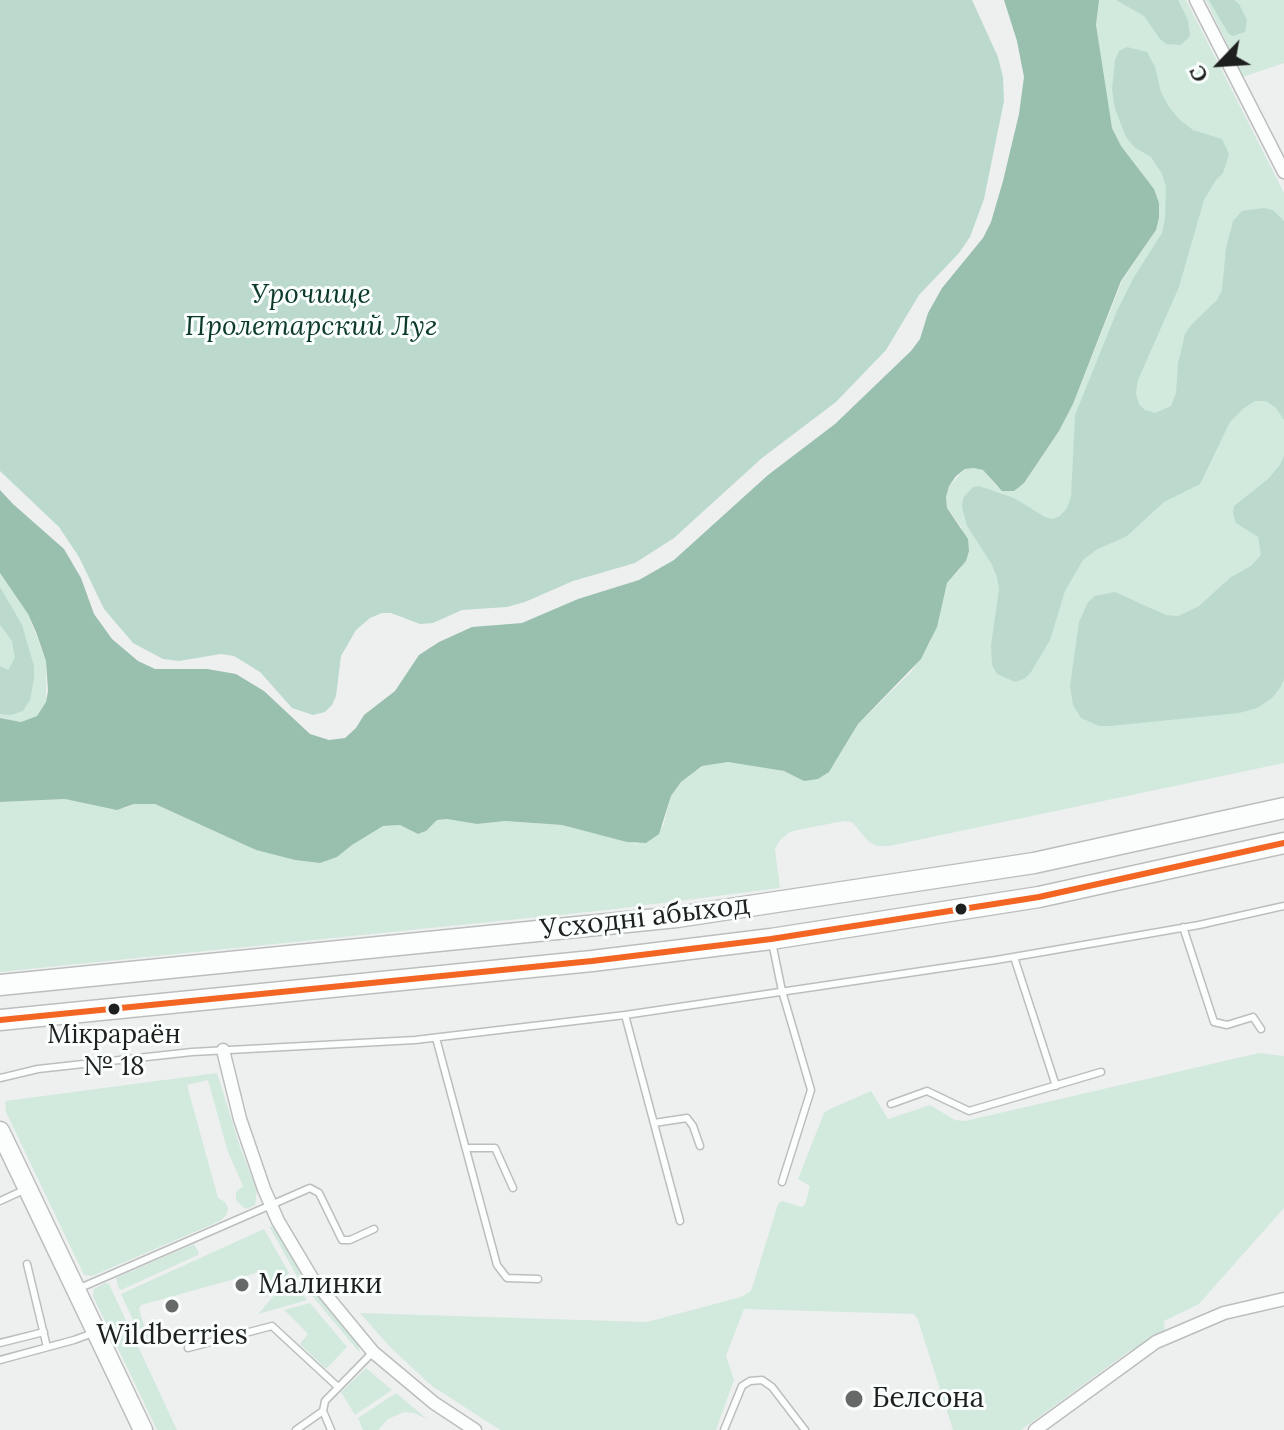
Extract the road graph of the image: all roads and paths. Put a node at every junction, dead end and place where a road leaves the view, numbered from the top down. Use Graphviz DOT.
graph roads {
  1 [pos="1196,0"];
  2 [pos="1284,172"];
  3 [pos="1284,808"];
  4 [pos="1284,843"];
  5 [pos="1284,906"];
  6 [pos="1183,927"];
  7 [pos="771,939"];
  8 [pos="1014,957"];
  9 [pos="0,985"];
  10 [pos="782,991"];
  11 [pos="625,1015"];
  12 [pos="0,1020"];
  13 [pos="1261,1029"];
  14 [pos="436,1038"];
  15 [pos="223,1050"];
  16 [pos="1101,1072"];
  17 [pos="0,1078"];
  18 [pos="1056,1086"];
  19 [pos="891,1104"];
  20 [pos="654,1123"];
  21 [pos="0,1131"];
  22 [pos="700,1146"];
  23 [pos="466,1148"];
  24 [pos="782,1182"];
  25 [pos="513,1188"];
  26 [pos="28,1189"];
  27 [pos="0,1201"];
  28 [pos="271,1205"];
  29 [pos="680,1221"];
  30 [pos="374,1229"];
  31 [pos="27,1264"];
  32 [pos="538,1279"];
  33 [pos="76,1289"];
  34 [pos="1284,1299"];
  35 [pos="96,1331"];
  36 [pos="44,1332"];
  37 [pos="0,1343"];
  38 [pos="47,1347"];
  39 [pos="188,1348"];
  40 [pos="373,1352"];
  41 [pos="0,1360"];
  42 [pos="338,1387"];
  43 [pos="323,1411"];
  44 [pos="143,1430"];
  45 [pos="296,1430"];
  46 [pos="331,1430"];
  47 [pos="475,1430"];
  48 [pos="724,1430"];
  49 [pos="805,1430"];
  50 [pos="1035,1430"];
  1 -- 2 [label="street"];
  3 -- 9 [label="main road, Усходні абыход"];
  4 -- 7 [label="main road, Усходні абыход"];
  5 -- 6 [label="lane"];
  6 -- 8 [label="lane"];
  6 -- 13 [label="lane"];
  7 -- 10 [label="lane"];
  7 -- 12 [label="main road, Усходні абыход"];
  8 -- 10 [label="lane"];
  8 -- 18 [label="lane"];
  10 -- 11 [label="lane"];
  10 -- 24 [label="lane"];
  11 -- 14 [label="lane"];
  11 -- 20 [label="lane"];
  14 -- 15 [label="lane"];
  14 -- 23 [label="lane"];
  15 -- 17 [label="lane"];
  15 -- 28 [label="street"];
  16 -- 18 [label="lane"];
  18 -- 19 [label="lane"];
  20 -- 22 [label="lane"];
  20 -- 29 [label="lane"];
  21 -- 26 [label="street"];
  23 -- 25 [label="lane"];
  23 -- 32 [label="lane"];
  26 -- 27 [label="lane"];
  26 -- 33 [label="street"];
  28 -- 30 [label="lane"];
  28 -- 33 [label="lane"];
  28 -- 40 [label="street"];
  31 -- 36 [label="lane"];
  33 -- 35 [label="street"];
  34 -- 50 [label="street"];
  35 -- 38 [label="lane"];
  35 -- 44 [label="street"];
  36 -- 37 [label="lane"];
  36 -- 38 [label="lane"];
  38 -- 41 [label="lane"];
  39 -- 42 [label="lane"];
  40 -- 42 [label="lane"];
  40 -- 47 [label="street"];
  42 -- 43 [label="lane"];
  43 -- 45 [label="lane"];
  43 -- 46 [label="lane"];
  48 -- 49 [label="lane"];
}
